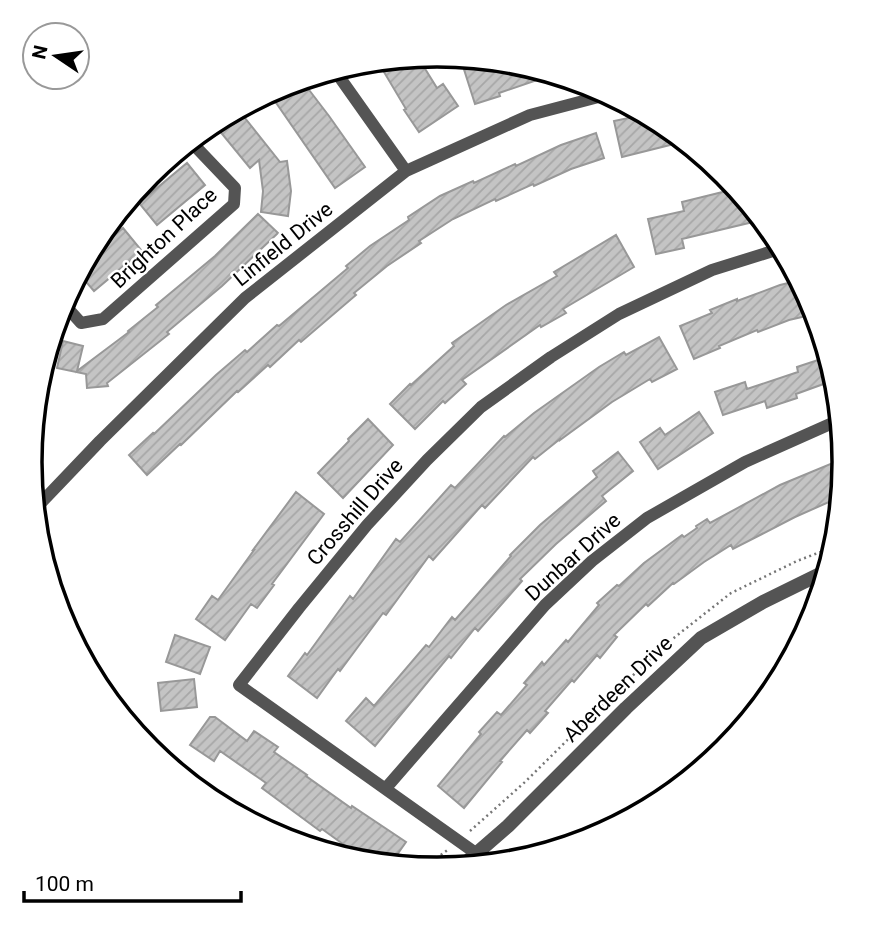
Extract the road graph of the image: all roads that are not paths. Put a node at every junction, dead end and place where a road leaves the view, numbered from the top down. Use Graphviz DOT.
graph roads {
  1 [pos="341,80"];
  2 [pos="591,99"];
  3 [pos="197,149"];
  4 [pos="406,171"];
  5 [pos="771,251"];
  6 [pos="72,313"];
  7 [pos="831,424"];
  8 [pos="44,500"];
  9 [pos="817,575"];
  10 [pos="386,788"];
  11 [pos="477,854"];
  12 [pos="474,857"];
  1 -- 4 [label="street"];
  2 -- 4 [label="street, Linfield Drive"];
  3 -- 6 [label="street, Brighton Place"];
  4 -- 8 [label="street, Linfield Drive"];
  5 -- 10 [label="street, Crosshill Drive"];
  7 -- 10 [label="street, Dunbar Drive"];
  9 -- 11 [label="street, Aberdeen Drive"];
  10 -- 11 [label="street, Crosshill Drive"];
  11 -- 12 [label="street, Aberdeen Drive"];
}
